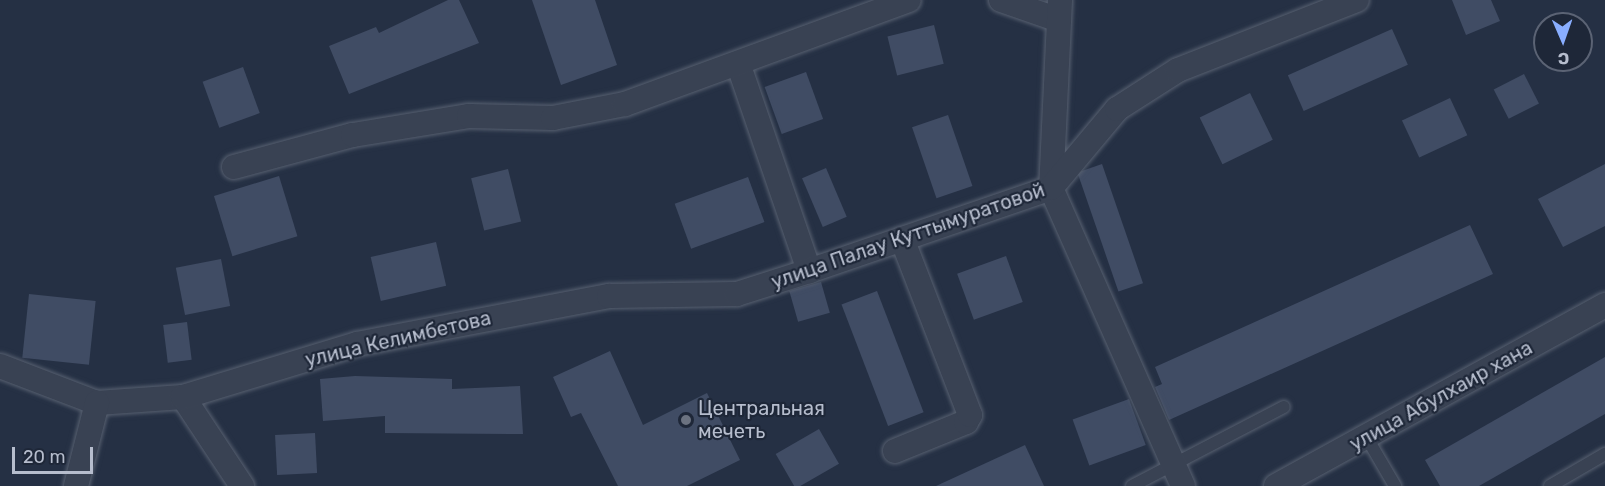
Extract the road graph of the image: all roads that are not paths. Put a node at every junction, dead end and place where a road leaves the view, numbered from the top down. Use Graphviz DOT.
graph roads {
  1 [pos="909,0"];
  2 [pos="1001,0"];
  3 [pos="1357,0"];
  4 [pos="1060,10"];
  5 [pos="739,66"];
  6 [pos="234,167"];
  7 [pos="1051,188"];
  8 [pos="903,239"];
  9 [pos="809,271"];
  10 [pos="652,292"];
  11 [pos="1605,305"];
  12 [pos="0,366"];
  13 [pos="183,397"];
  14 [pos="97,403"];
  15 [pos="1284,407"];
  16 [pos="1367,438"];
  17 [pos="895,451"];
  18 [pos="1605,454"];
  19 [pos="1177,476"];
  20 [pos="76,486"];
  21 [pos="242,486"];
  22 [pos="1132,486"];
  23 [pos="1275,486"];
  24 [pos="1395,486"];
  25 [pos="1550,486"];
  1 -- 5 [label="street"];
  2 -- 4 [label="street"];
  3 -- 7 [label="street, улица Палау Куттымуратовой"];
  4 -- 7 [label="street"];
  5 -- 6 [label="street"];
  5 -- 9 [label="street"];
  7 -- 8 [label="street, улица Палау Куттымуратовой"];
  7 -- 19 [label="street"];
  8 -- 9 [label="street, улица Палау Куттымуратовой"];
  8 -- 17 [label="street"];
  9 -- 10 [label="street, улица Палау Куттымуратовой"];
  10 -- 13 [label="street, улица Келимбетова"];
  11 -- 16 [label="street, улица Абулхаир хана"];
  12 -- 14 [label="street"];
  13 -- 14 [label="street, улица Келимбетова"];
  13 -- 21 [label="street"];
  14 -- 20 [label="street"];
  15 -- 19 [label="lane"];
  16 -- 23 [label="street, улица Абулхаир хана"];
  16 -- 24 [label="lane"];
  18 -- 25 [label="lane"];
  19 -- 22 [label="lane"];
}
